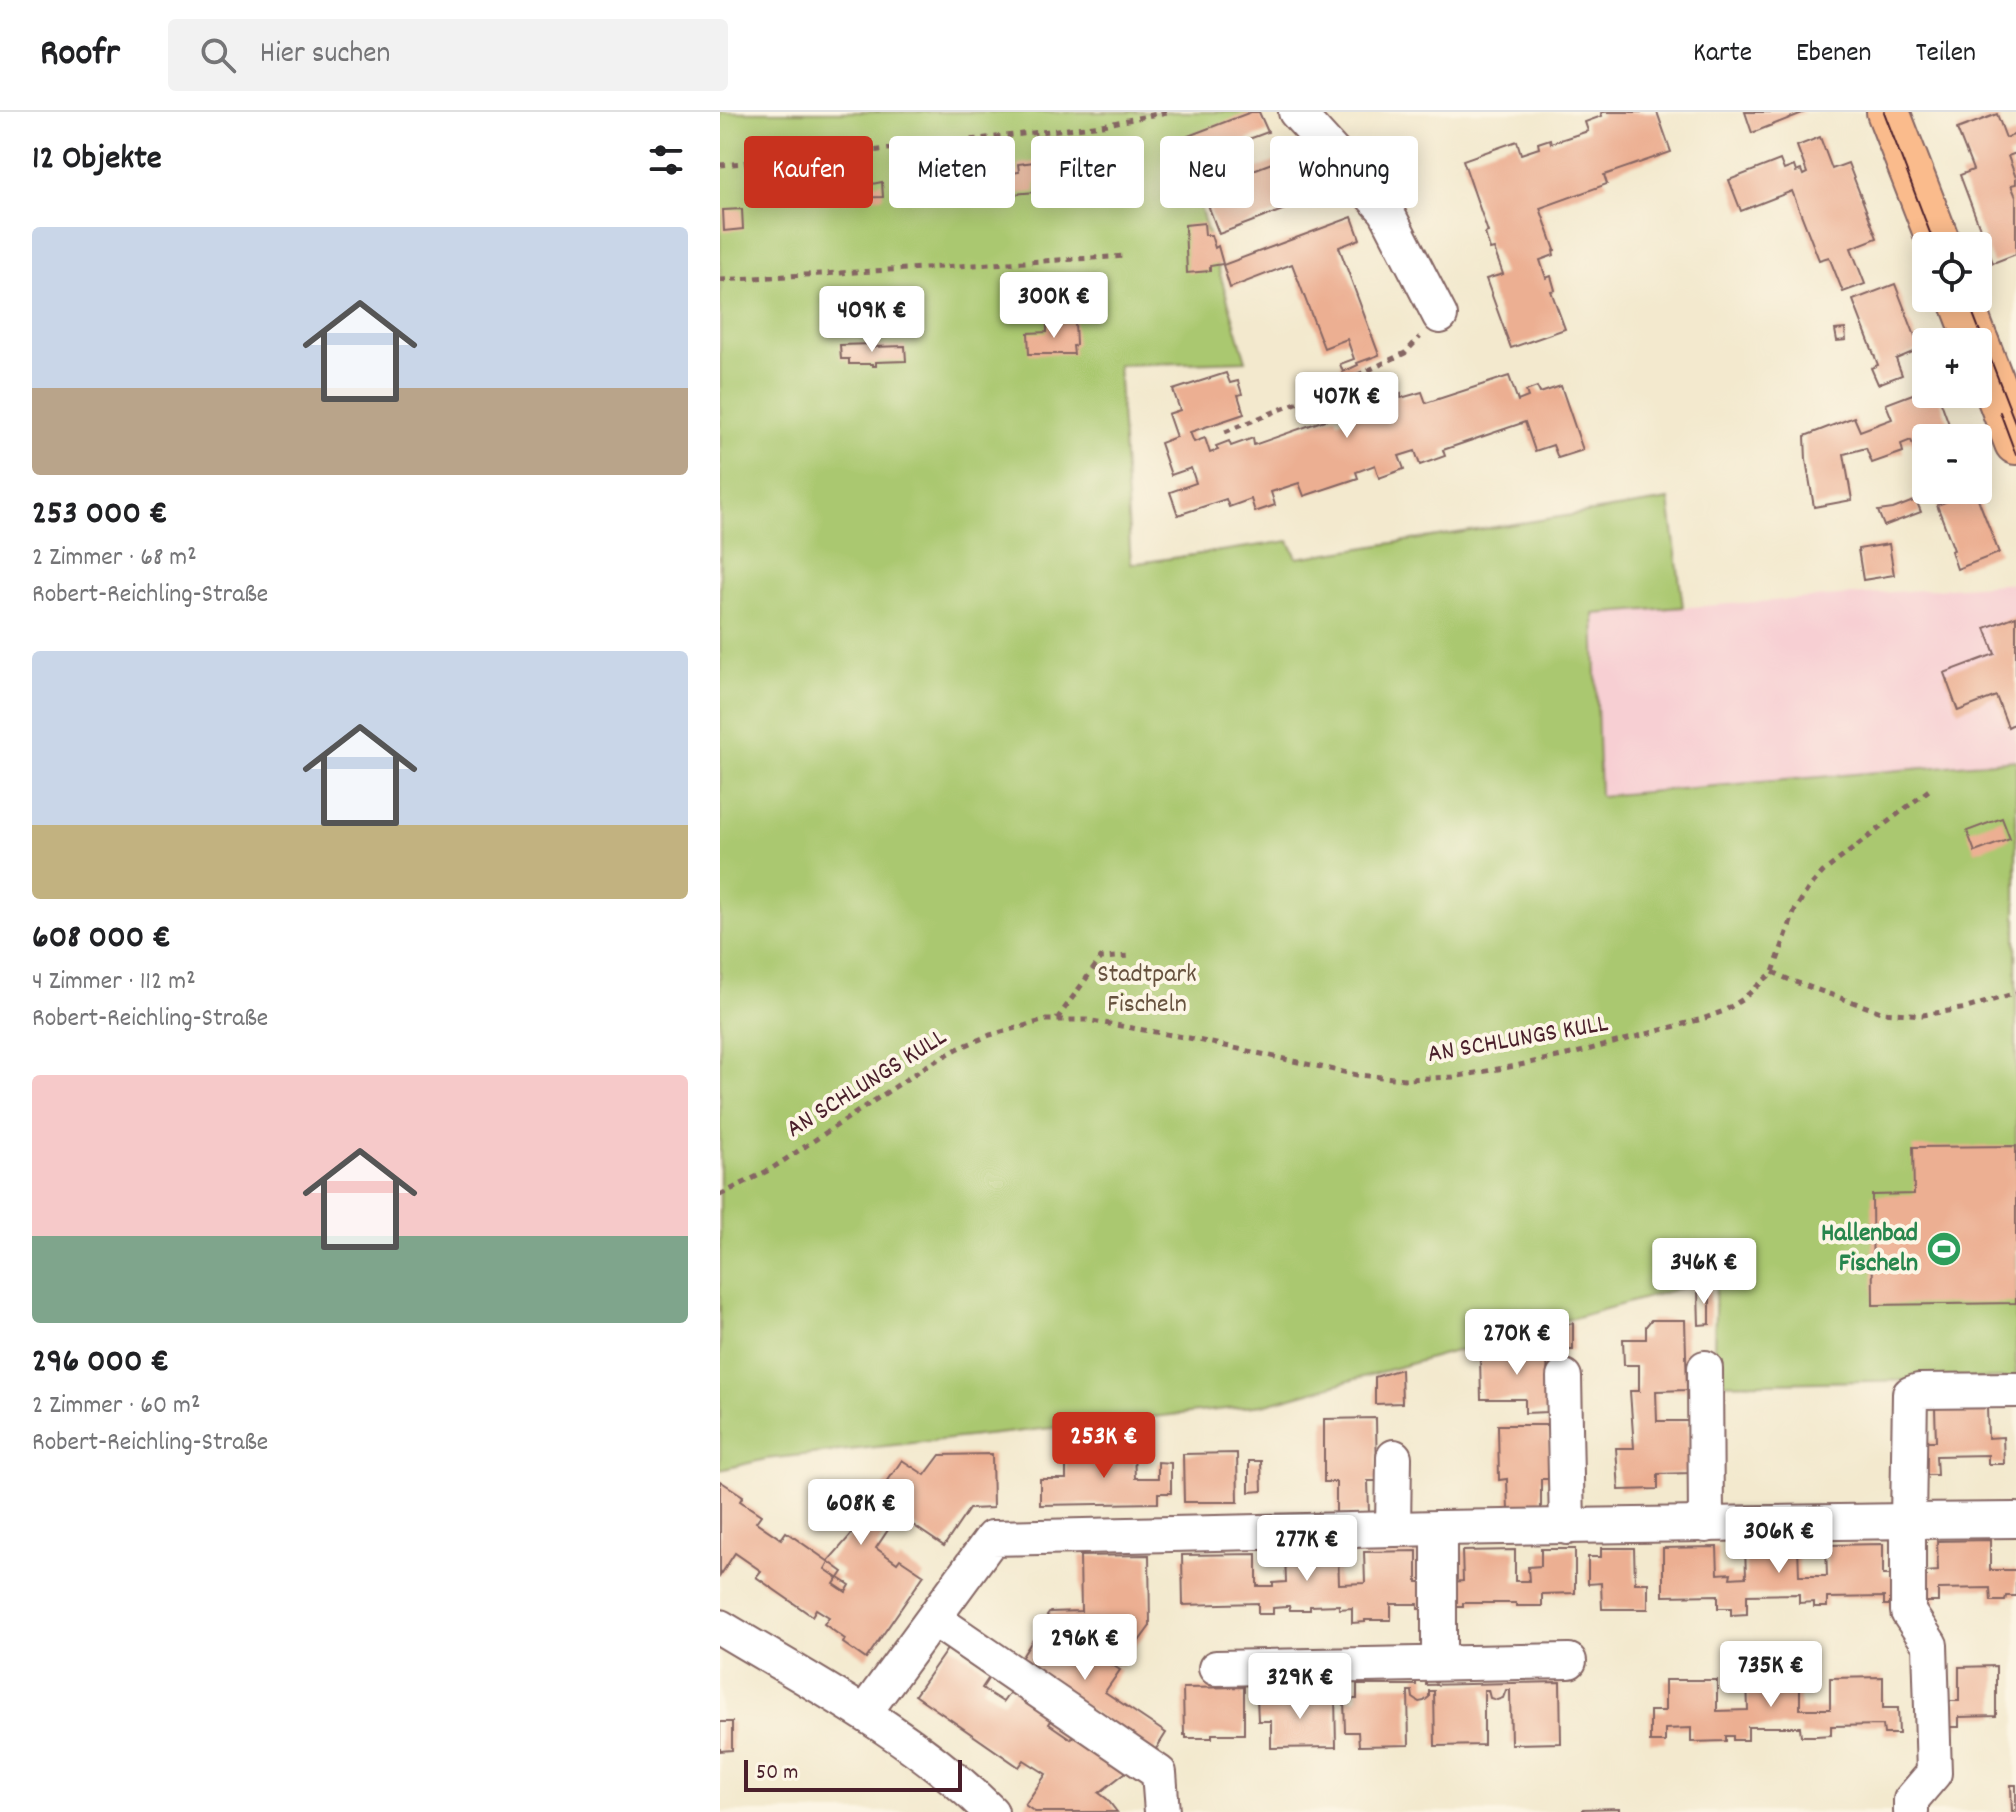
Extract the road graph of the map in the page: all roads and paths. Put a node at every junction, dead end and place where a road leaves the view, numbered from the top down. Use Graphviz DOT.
graph roads {
  1 [pos="1167,112"];
  2 [pos="1296,112"];
  3 [pos="1888,112"];
  4 [pos="720,165"];
  5 [pos="1935,232"];
  6 [pos="1127,256"];
  7 [pos="720,280"];
  8 [pos="1440,316"];
  9 [pos="1992,380"];
  10 [pos="1225,432"];
  11 [pos="2016,443"];
  12 [pos="1929,790"];
  13 [pos="1130,956"];
  14 [pos="1773,972"];
  15 [pos="2016,993"];
  16 [pos="1056,1020"];
  17 [pos="720,1195"];
  18 [pos="1705,1368"];
  19 [pos="1564,1377"];
  20 [pos="2016,1390"];
  21 [pos="1394,1457"];
  22 [pos="2016,1520"];
  23 [pos="1908,1521"];
  24 [pos="1706,1525"];
  25 [pos="1567,1527"];
  26 [pos="1439,1528"];
  27 [pos="1393,1529"];
  28 [pos="934,1619"];
  29 [pos="720,1627"];
  30 [pos="1569,1661"];
  31 [pos="1439,1662"];
  32 [pos="1216,1668"];
  33 [pos="864,1713"];
  34 [pos="991,1812"];
  35 [pos="1162,1812"];
  36 [pos="1911,1812"];
  1 -- 4 [label="path"];
  2 -- 8 [label="street"];
  3 -- 5 [label="main road"];
  6 -- 7 [label="path"];
  8 -- 10 [label="path"];
  9 -- 11 [label="main road"];
  12 -- 14 [label="path, AN SCHLUNGS KULL"];
  13 -- 16 [label="path"];
  14 -- 15 [label="path"];
  14 -- 16 [label="path, AN SCHLUNGS KULL"];
  16 -- 17 [label="path, AN SCHLUNGS KULL"];
  18 -- 24 [label="street"];
  19 -- 25 [label="street"];
  20 -- 23 [label="street"];
  21 -- 27 [label="street"];
  22 -- 23 [label="street"];
  23 -- 24 [label="street"];
  23 -- 36 [label="street"];
  24 -- 25 [label="street"];
  25 -- 26 [label="street"];
  26 -- 27 [label="street"];
  26 -- 31 [label="street"];
  27 -- 28 [label="street"];
  28 -- 33 [label="street"];
  28 -- 35 [label="street"];
  29 -- 33 [label="street"];
  30 -- 31 [label="street"];
  31 -- 32 [label="street"];
  33 -- 34 [label="street"];
}
